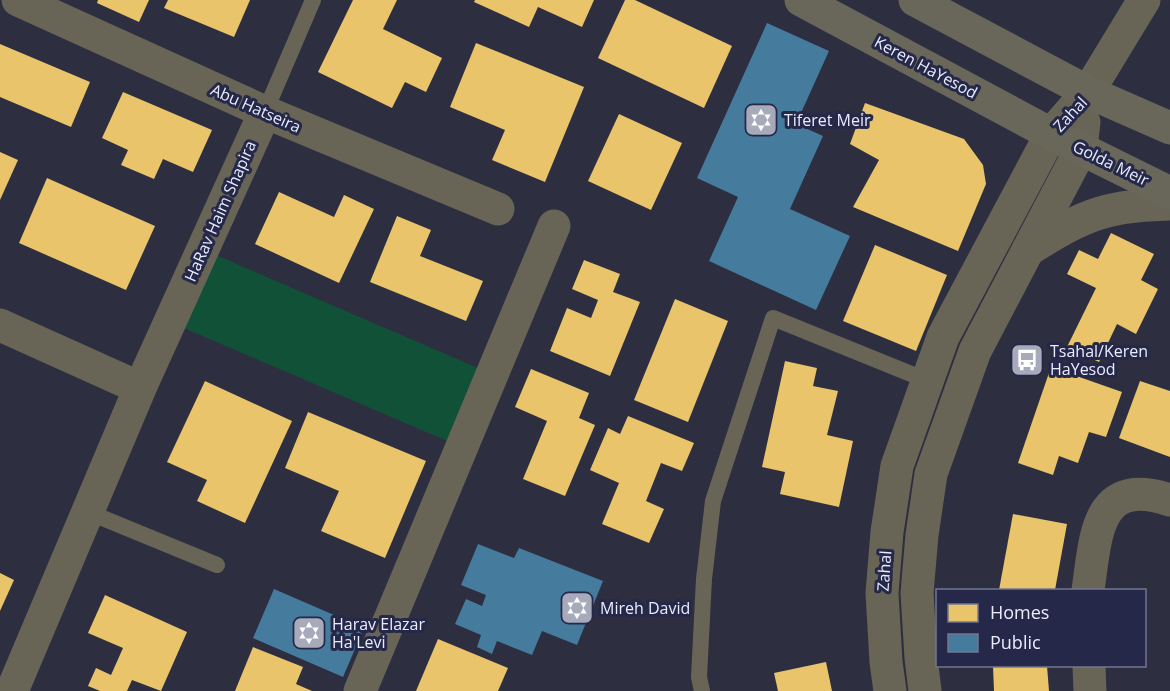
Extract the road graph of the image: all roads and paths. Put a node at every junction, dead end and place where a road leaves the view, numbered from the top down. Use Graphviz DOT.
graph roads {
  1 [pos="18,0"];
  2 [pos="313,0"];
  3 [pos="801,0"];
  4 [pos="915,0"];
  5 [pos="1144,0"];
  6 [pos="1088,92"];
  7 [pos="265,112"];
  8 [pos="1170,128"];
  9 [pos="1051,134"];
  10 [pos="1081,149"];
  11 [pos="1170,193"];
  12 [pos="1170,204"];
  13 [pos="498,209"];
  14 [pos="554,226"];
  15 [pos="1027,250"];
  16 [pos="0,325"];
  17 [pos="926,380"];
  18 [pos="140,388"];
  19 [pos="1170,500"];
  20 [pos="88,512"];
  21 [pos="217,565"];
  22 [pos="1088,589"];
  23 [pos="1089,667"];
  24 [pos="12,691"];
  25 [pos="360,691"];
  26 [pos="702,691"];
  27 [pos="890,691"];
  28 [pos="925,691"];
  29 [pos="1090,691"];
  1 -- 7 [label="street, Abu Hatseira"];
  2 -- 7 [label="lane, HaRav Haim Shapira"];
  3 -- 9 [label="main road, Keren HaYesod"];
  4 -- 6 [label="main road"];
  5 -- 6 [label="street"];
  6 -- 8 [label="main road"];
  6 -- 9 [label="street, Zahal"];
  6 -- 10 [label="street, Zahal"];
  7 -- 13 [label="street, Abu Hatseira"];
  7 -- 18 [label="street, HaRav Haim Shapira"];
  9 -- 10 [label="main road, Golda Meir"];
  9 -- 17 [label="street, Zahal"];
  10 -- 11 [label="main road, Golda Meir"];
  10 -- 15 [label="street, Zahal"];
  12 -- 15 [label="street"];
  14 -- 25 [label="street"];
  15 -- 28 [label="street, Zahal"];
  16 -- 18 [label="street"];
  17 -- 26 [label="lane"];
  17 -- 27 [label="street, Zahal"];
  18 -- 20 [label="street, HaRav Haim Shapira"];
  19 -- 22 [label="street"];
  20 -- 21 [label="lane"];
  20 -- 24 [label="street, HaRav Haim Shapira"];
  23 -- 29 [label="street"];
}
